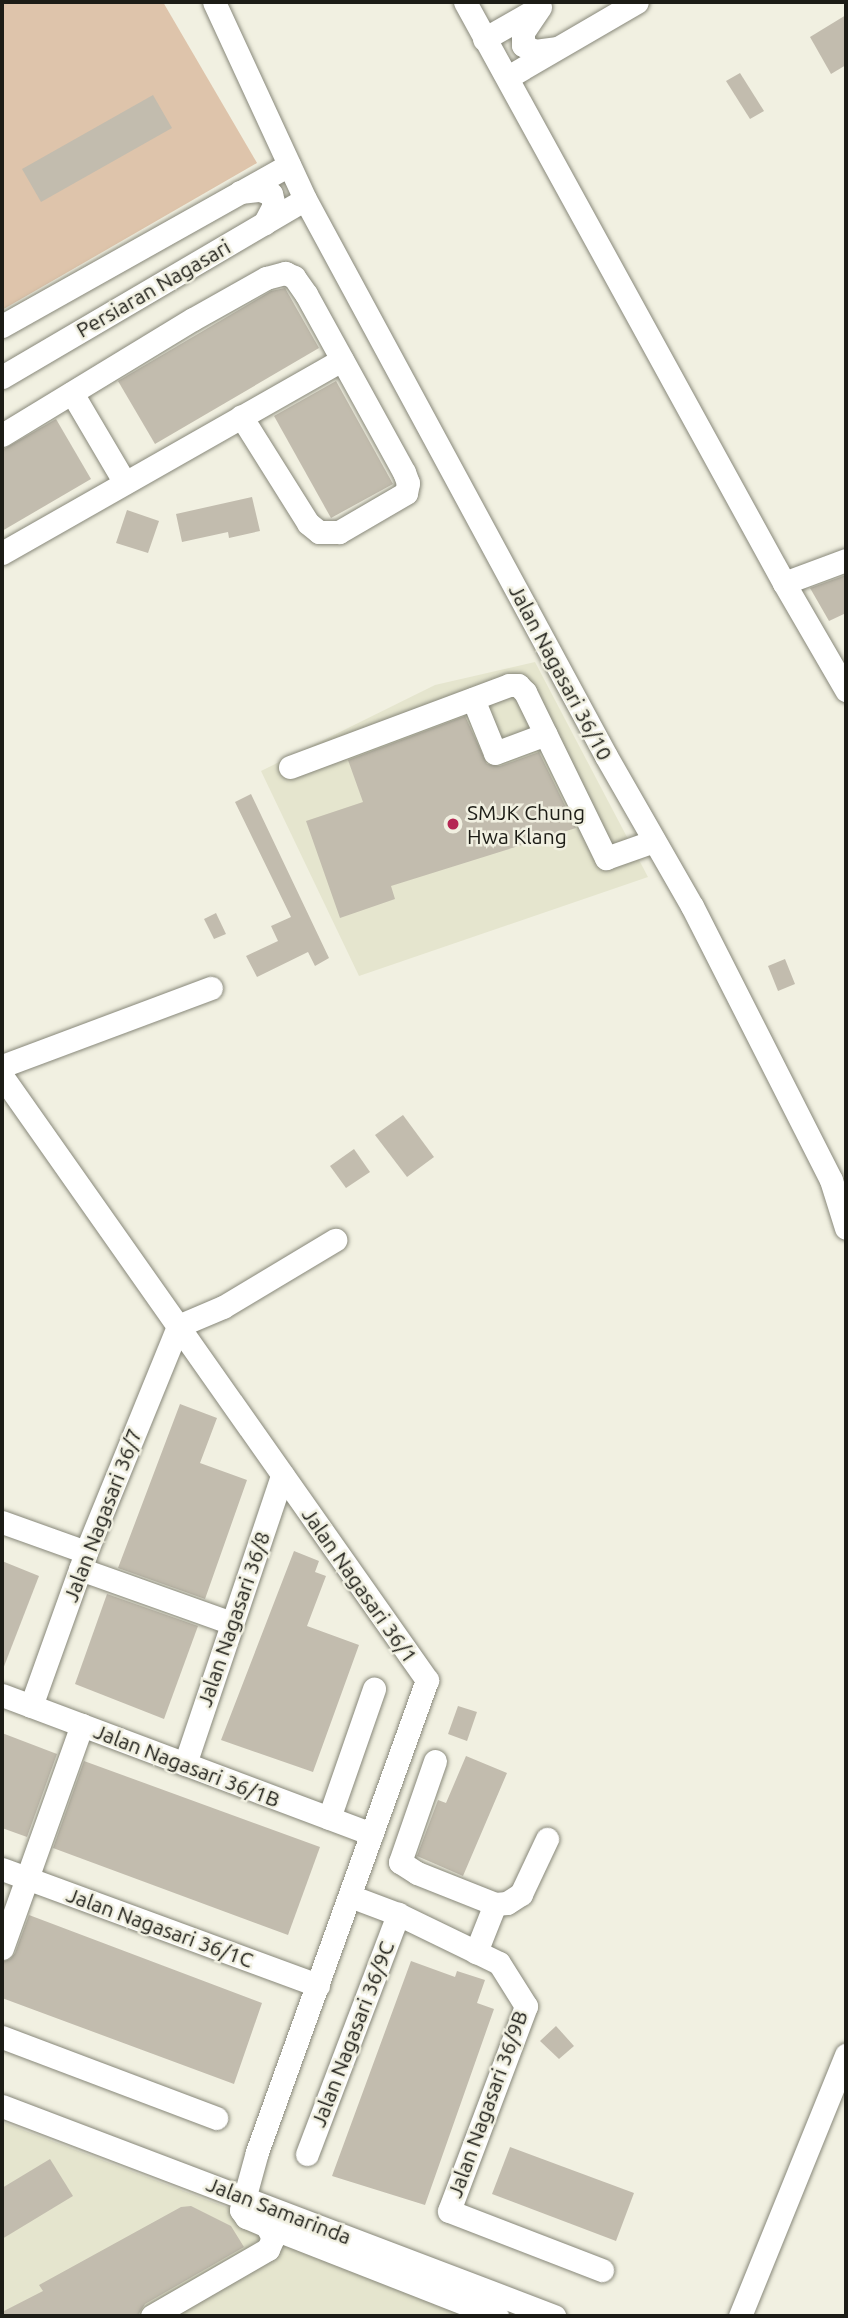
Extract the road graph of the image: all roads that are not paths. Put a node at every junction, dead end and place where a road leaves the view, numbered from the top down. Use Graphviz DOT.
graph roads {
  1 [pos="214,2"];
  2 [pos="464,2"];
  3 [pos="636,2"];
  4 [pos="545,5"];
  5 [pos="484,39"];
  6 [pos="559,47"];
  7 [pos="508,77"];
  8 [pos="289,165"];
  9 [pos="240,192"];
  10 [pos="305,199"];
  11 [pos="264,224"];
  12 [pos="2,327"];
  13 [pos="342,360"];
  14 [pos="2,377"];
  15 [pos="72,393"];
  16 [pos="241,416"];
  17 [pos="2,435"];
  18 [pos="125,482"];
  19 [pos="2,553"];
  20 [pos="846,560"];
  21 [pos="784,583"];
  22 [pos="846,690"];
  23 [pos="473,699"];
  24 [pos="546,734"];
  25 [pos="290,767"];
  26 [pos="654,841"];
  27 [pos="211,988"];
  28 [pos="2,1066"];
  29 [pos="2,1076"];
  30 [pos="846,1228"];
  31 [pos="335,1240"];
  32 [pos="178,1326"];
  33 [pos="282,1475"];
  34 [pos="2,1522"];
  35 [pos="83,1561"];
  36 [pos="232,1623"];
  37 [pos="374,1689"];
  38 [pos="2,1695"];
  39 [pos="31,1706"];
  40 [pos="82,1726"];
  41 [pos="435,1761"];
  42 [pos="185,1764"];
  43 [pos="329,1818"];
  44 [pos="372,1834"];
  45 [pos="547,1839"];
  46 [pos="2,1869"];
  47 [pos="27,1878"];
  48 [pos="349,1896"];
  49 [pos="495,1904"];
  50 [pos="398,1914"];
  51 [pos="2,1948"];
  52 [pos="476,1951"];
  53 [pos="318,1985"];
  54 [pos="2,2037"];
  55 [pos="846,2055"];
  56 [pos="2,2106"];
  57 [pos="216,2118"];
  58 [pos="307,2154"];
  59 [pos="243,2196"];
  60 [pos="267,2226"];
  61 [pos="603,2270"];
  62 [pos="458,2290"];
  63 [pos="152,2316"];
  64 [pos="497,2316"];
  65 [pos="554,2316"];
  66 [pos="740,2316"];
  1 -- 8 [label="street, Jalan Nagasari 36/10"];
  2 -- 5 [label="street"];
  3 -- 6 [label="street"];
  4 -- 5 [label="street"];
  4 -- 6 [label="street"];
  5 -- 7 [label="street"];
  6 -- 7 [label="street"];
  7 -- 21 [label="street"];
  8 -- 9 [label="street, Persiaran Nagasari"];
  8 -- 10 [label="street, Jalan Nagasari 36/10"];
  9 -- 11 [label="street"];
  9 -- 12 [label="street, Persiaran Nagasari"];
  10 -- 11 [label="street, Persiaran Nagasari"];
  10 -- 26 [label="street, Jalan Nagasari 36/10"];
  11 -- 14 [label="street, Persiaran Nagasari"];
  13 -- 15 [label="street"];
  13 -- 16 [label="street"];
  13 -- 16 [label="street"];
  15 -- 17 [label="street"];
  15 -- 18 [label="street"];
  16 -- 18 [label="street"];
  18 -- 19 [label="street"];
  20 -- 21 [label="street"];
  21 -- 22 [label="street"];
  23 -- 24 [label="street"];
  23 -- 24 [label="street"];
  23 -- 25 [label="street"];
  24 -- 26 [label="street"];
  26 -- 30 [label="street, Jalan Nagasari 36/10"];
  27 -- 28 [label="street"];
  29 -- 32 [label="street, Jalan Nagasari 36/1"];
  31 -- 32 [label="street"];
  32 -- 33 [label="street, Jalan Nagasari 36/1"];
  32 -- 35 [label="street, Jalan Nagasari 36/7"];
  33 -- 36 [label="street, Jalan Nagasari 36/8"];
  33 -- 44 [label="street, Jalan Nagasari 36/1"];
  34 -- 35 [label="street"];
  35 -- 36 [label="street"];
  35 -- 39 [label="street, Jalan Nagasari 36/7"];
  36 -- 42 [label="street, Jalan Nagasari 36/8"];
  37 -- 43 [label="street"];
  38 -- 39 [label="street, Jalan Nagasari 36/1B"];
  39 -- 40 [label="street, Jalan Nagasari 36/1B"];
  40 -- 42 [label="street, Jalan Nagasari 36/1B"];
  40 -- 47 [label="street"];
  41 -- 49 [label="street"];
  42 -- 43 [label="street, Jalan Nagasari 36/1B"];
  43 -- 44 [label="street, Jalan Nagasari 36/1B"];
  44 -- 48 [label="street, Jalan Nagasari 36/1"];
  45 -- 49 [label="street"];
  46 -- 47 [label="street, Jalan Nagasari 36/1C"];
  47 -- 51 [label="street"];
  47 -- 53 [label="street, Jalan Nagasari 36/1C"];
  48 -- 50 [label="street"];
  48 -- 53 [label="street, Jalan Nagasari 36/1"];
  49 -- 52 [label="street"];
  50 -- 52 [label="street"];
  50 -- 58 [label="street, Jalan Nagasari 36/9C"];
  52 -- 61 [label="street, Jalan Nagasari 36/9B"];
  53 -- 59 [label="street, Jalan Nagasari 36/1"];
  54 -- 57 [label="street"];
  55 -- 66 [label="street"];
  56 -- 59 [label="street, Jalan Samarinda"];
  59 -- 60 [label="street"];
  59 -- 62 [label="street, Jalan Samarinda"];
  60 -- 62 [label="street"];
  60 -- 63 [label="street"];
  62 -- 64 [label="street"];
  62 -- 65 [label="street, Jalan Samarinda"];
}
